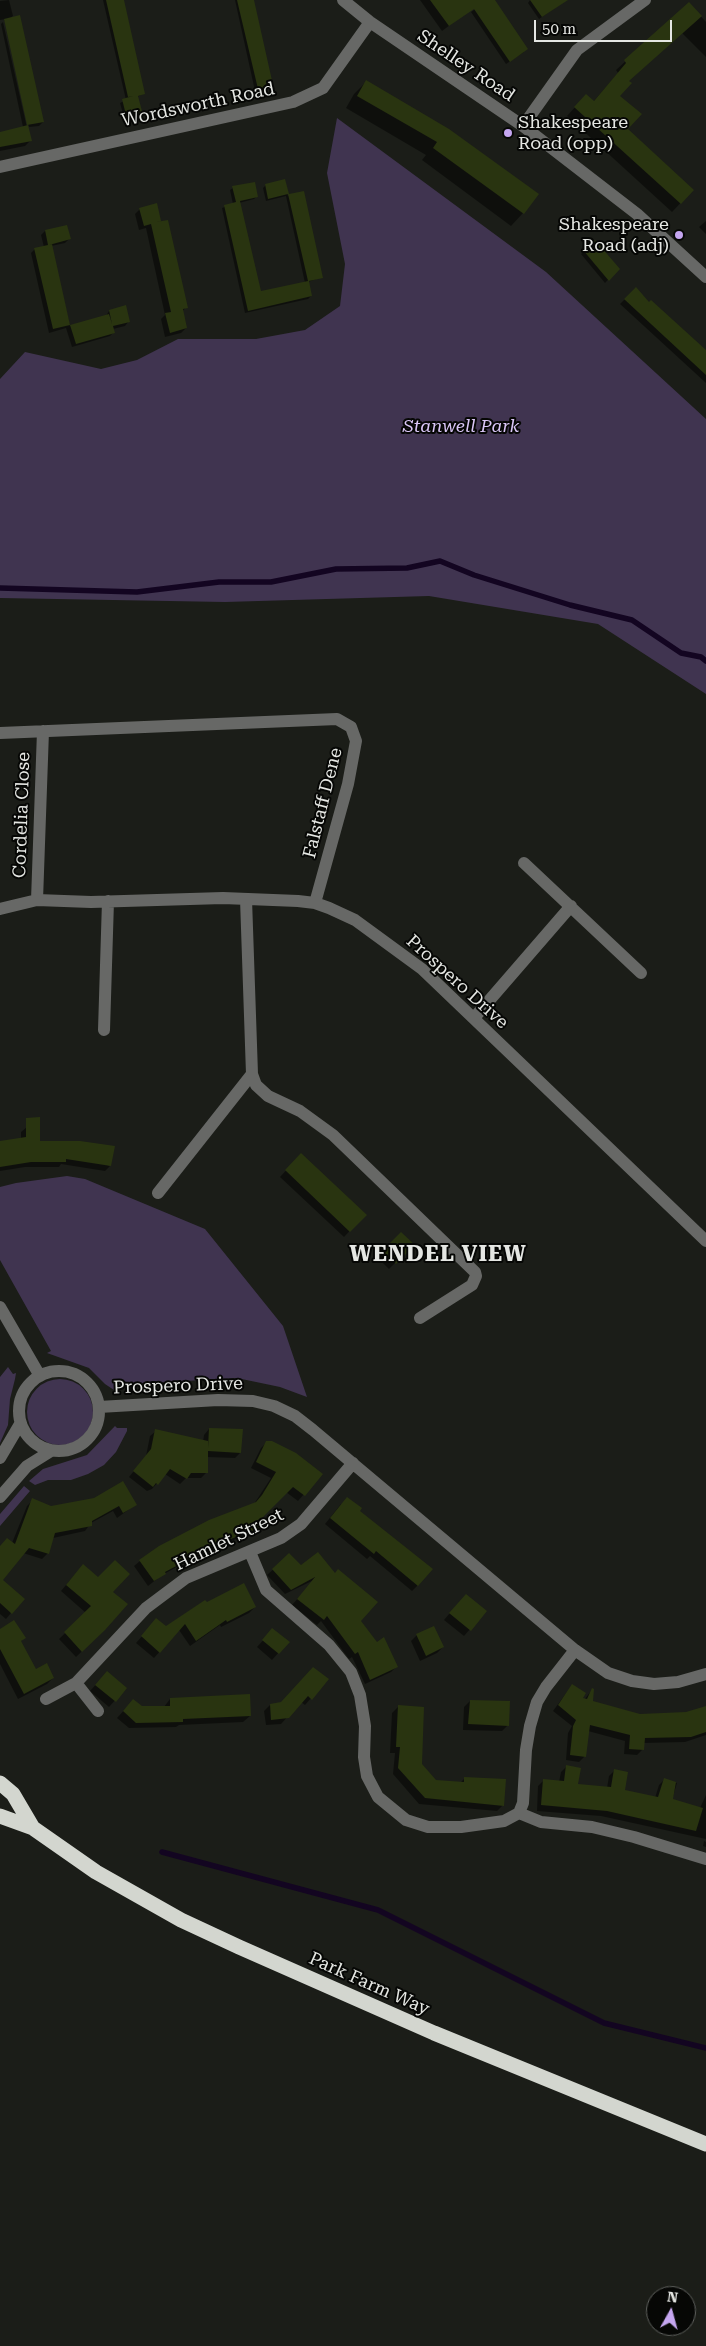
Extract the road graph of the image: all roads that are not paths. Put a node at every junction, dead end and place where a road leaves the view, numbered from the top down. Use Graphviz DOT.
graph roads {
  1 [pos="343,0"];
  2 [pos="642,1"];
  3 [pos="370,22"];
  4 [pos="524,126"];
  5 [pos="0,167"];
  6 [pos="706,278"];
  7 [pos="43,731"];
  8 [pos="0,733"];
  9 [pos="524,863"];
  10 [pos="246,898"];
  11 [pos="36,900"];
  12 [pos="108,901"];
  13 [pos="315,903"];
  14 [pos="571,906"];
  15 [pos="0,909"];
  16 [pos="641,973"];
  17 [pos="474,1018"];
  18 [pos="104,1030"];
  19 [pos="252,1074"];
  20 [pos="158,1193"];
  21 [pos="706,1241"];
  22 [pos="0,1307"];
  23 [pos="420,1318"];
  24 [pos="40,1376"];
  25 [pos="98,1407"];
  26 [pos="20,1424"];
  27 [pos="51,1451"];
  28 [pos="0,1458"];
  29 [pos="353,1463"];
  30 [pos="0,1497"];
  31 [pos="250,1552"];
  32 [pos="575,1650"];
  33 [pos="706,1674"];
  34 [pos="76,1682"];
  35 [pos="46,1699"];
  36 [pos="98,1711"];
  37 [pos="0,1783"];
  38 [pos="520,1813"];
  39 [pos="0,1816"];
  40 [pos="33,1828"];
  41 [pos="706,1860"];
  42 [pos="706,2144"];
  1 -- 3 [label="street, Shelley Road"];
  2 -- 4 [label="street"];
  3 -- 4 [label="street, Shelley Road"];
  3 -- 5 [label="street, Wordsworth Road"];
  4 -- 6 [label="street, Shelley Road"];
  7 -- 8 [label="street"];
  7 -- 11 [label="street, Cordelia Close"];
  7 -- 13 [label="street, Falstaff Dene"];
  9 -- 14 [label="street"];
  10 -- 12 [label="street, Prospero Drive"];
  10 -- 13 [label="street, Prospero Drive"];
  10 -- 19 [label="street"];
  11 -- 12 [label="street, Prospero Drive"];
  11 -- 15 [label="street, Prospero Drive"];
  12 -- 18 [label="street"];
  13 -- 17 [label="street, Prospero Drive"];
  14 -- 16 [label="street"];
  14 -- 17 [label="street"];
  17 -- 21 [label="street, Prospero Drive"];
  19 -- 20 [label="street"];
  19 -- 23 [label="street"];
  22 -- 24 [label="street"];
  24 -- 25 [label="street"];
  24 -- 26 [label="street"];
  25 -- 27 [label="street"];
  25 -- 29 [label="street, Prospero Drive"];
  26 -- 27 [label="street"];
  26 -- 28 [label="street"];
  27 -- 30 [label="street"];
  29 -- 31 [label="street, Hamlet Street"];
  29 -- 32 [label="street, Prospero Drive"];
  31 -- 34 [label="street, Hamlet Street"];
  31 -- 38 [label="street"];
  32 -- 33 [label="street, Prospero Drive"];
  32 -- 38 [label="street"];
  34 -- 35 [label="street, Hamlet Street"];
  34 -- 36 [label="street"];
  37 -- 40 [label="highway, Park Farm Way"];
  38 -- 41 [label="street"];
  39 -- 40 [label="highway, Park Farm Way"];
  40 -- 42 [label="highway, Park Farm Way"];
}
